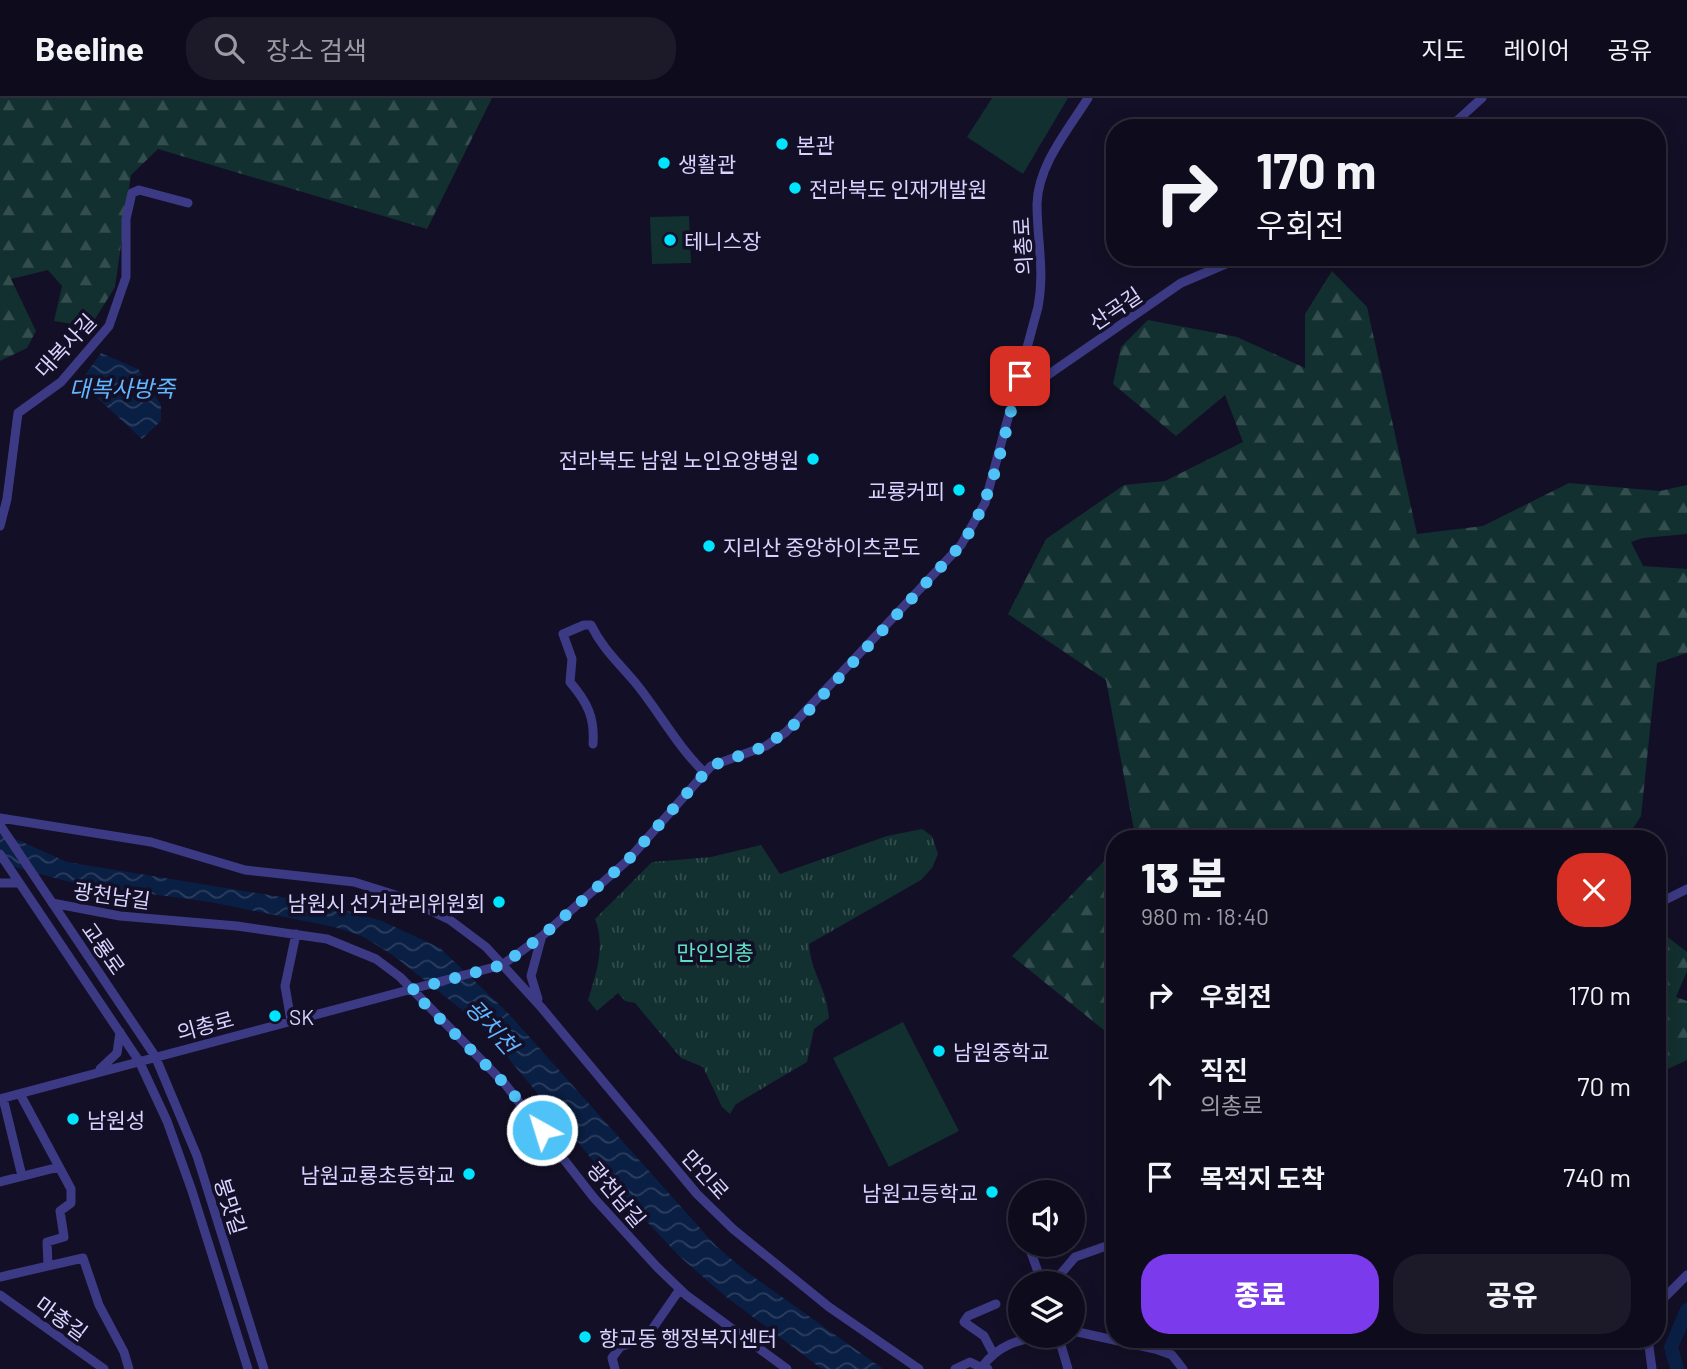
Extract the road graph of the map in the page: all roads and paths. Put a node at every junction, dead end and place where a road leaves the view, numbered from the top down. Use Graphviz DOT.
graph roads {
  1 [pos="1088,98"];
  2 [pos="1482,98"];
  3 [pos="1458,119"];
  4 [pos="188,203"];
  5 [pos="1221,266"];
  6 [pos="1013,399"];
  7 [pos="0,526"];
  8 [pos="593,744"];
  9 [pos="705,773"];
  10 [pos="0,818"];
  11 [pos="2,827"];
  12 [pos="0,854"];
  13 [pos="0,883"];
  14 [pos="19,883"];
  15 [pos="1687,889"];
  16 [pos="1666,900"];
  17 [pos="52,904"];
  18 [pos="296,934"];
  19 [pos="541,937"];
  20 [pos="502,965"];
  21 [pos="415,989"];
  22 [pos="541,1007"];
  23 [pos="291,1021"];
  24 [pos="120,1032"];
  25 [pos="155,1056"];
  26 [pos="139,1060"];
  27 [pos="92,1074"];
  28 [pos="20,1094"];
  29 [pos="1,1099"];
  30 [pos="59,1167"];
  31 [pos="22,1177"];
  32 [pos="0,1182"];
  33 [pos="1106,1245"];
  34 [pos="48,1265"];
  35 [pos="1063,1271"];
  36 [pos="1687,1275"];
  37 [pos="0,1277"];
  38 [pos="680,1290"];
  39 [pos="0,1295"];
  40 [pos="1666,1295"];
  41 [pos="996,1304"];
  42 [pos="1085,1334"];
  43 [pos="1106,1338"];
  44 [pos="1008,1344"];
  45 [pos="1062,1348"];
  46 [pos="1149,1348"];
  47 [pos="1649,1348"];
  48 [pos="993,1353"];
  49 [pos="985,1368"];
  50 [pos="103,1369"];
  51 [pos="129,1369"];
  52 [pos="248,1369"];
  53 [pos="264,1369"];
  54 [pos="615,1369"];
  55 [pos="787,1369"];
  56 [pos="919,1369"];
  57 [pos="955,1369"];
  58 [pos="1068,1369"];
  59 [pos="1183,1369"];
  60 [pos="1652,1369"];
  1 -- 6 [label="street, 의총로"];
  2 -- 3 [label="street"];
  4 -- 7 [label="street, 대복사길"];
  5 -- 6 [label="street, 산곡길"];
  6 -- 9 [label="street, 의총로"];
  8 -- 9 [label="street"];
  9 -- 19 [label="street, 의총로"];
  10 -- 20 [label="street, 만인로"];
  11 -- 17 [label="street, 교룡로"];
  12 -- 14 [label="street, 교룡로"];
  13 -- 14 [label="street"];
  14 -- 24 [label="street, 교룡로"];
  15 -- 16 [label="street"];
  17 -- 18 [label="street, 광천남길"];
  17 -- 25 [label="street, 교룡로"];
  18 -- 21 [label="street, 광천남길"];
  18 -- 23 [label="street"];
  19 -- 20 [label="street, 의총로"];
  19 -- 22 [label="street"];
  20 -- 21 [label="street, 의총로"];
  20 -- 22 [label="street, 만인로"];
  21 -- 23 [label="street, 의총로"];
  21 -- 38 [label="street, 광천남길"];
  22 -- 56 [label="street, 만인로"];
  23 -- 25 [label="street, 의총로"];
  24 -- 26 [label="street, 교룡로"];
  24 -- 27 [label="street"];
  25 -- 26 [label="street, 의총로"];
  25 -- 53 [label="street, 붕맛길"];
  26 -- 27 [label="street, 의총로"];
  26 -- 52 [label="street, 붕맛길"];
  27 -- 28 [label="street, 의총로"];
  28 -- 29 [label="street, 의총로"];
  28 -- 30 [label="street"];
  29 -- 31 [label="street"];
  30 -- 31 [label="street"];
  30 -- 34 [label="street"];
  31 -- 32 [label="street"];
  33 -- 35 [label="street"];
  34 -- 37 [label="street"];
  34 -- 51 [label="street"];
  36 -- 40 [label="street"];
  38 -- 54 [label="street"];
  38 -- 55 [label="street, 광천남길"];
  39 -- 50 [label="street, 마총길"];
  41 -- 48 [label="street"];
  42 -- 43 [label="street"];
  44 -- 48 [label="street"];
  45 -- 58 [label="street"];
  46 -- 59 [label="street"];
  47 -- 60 [label="street"];
  48 -- 49 [label="street"];
  49 -- 57 [label="street"];
}
